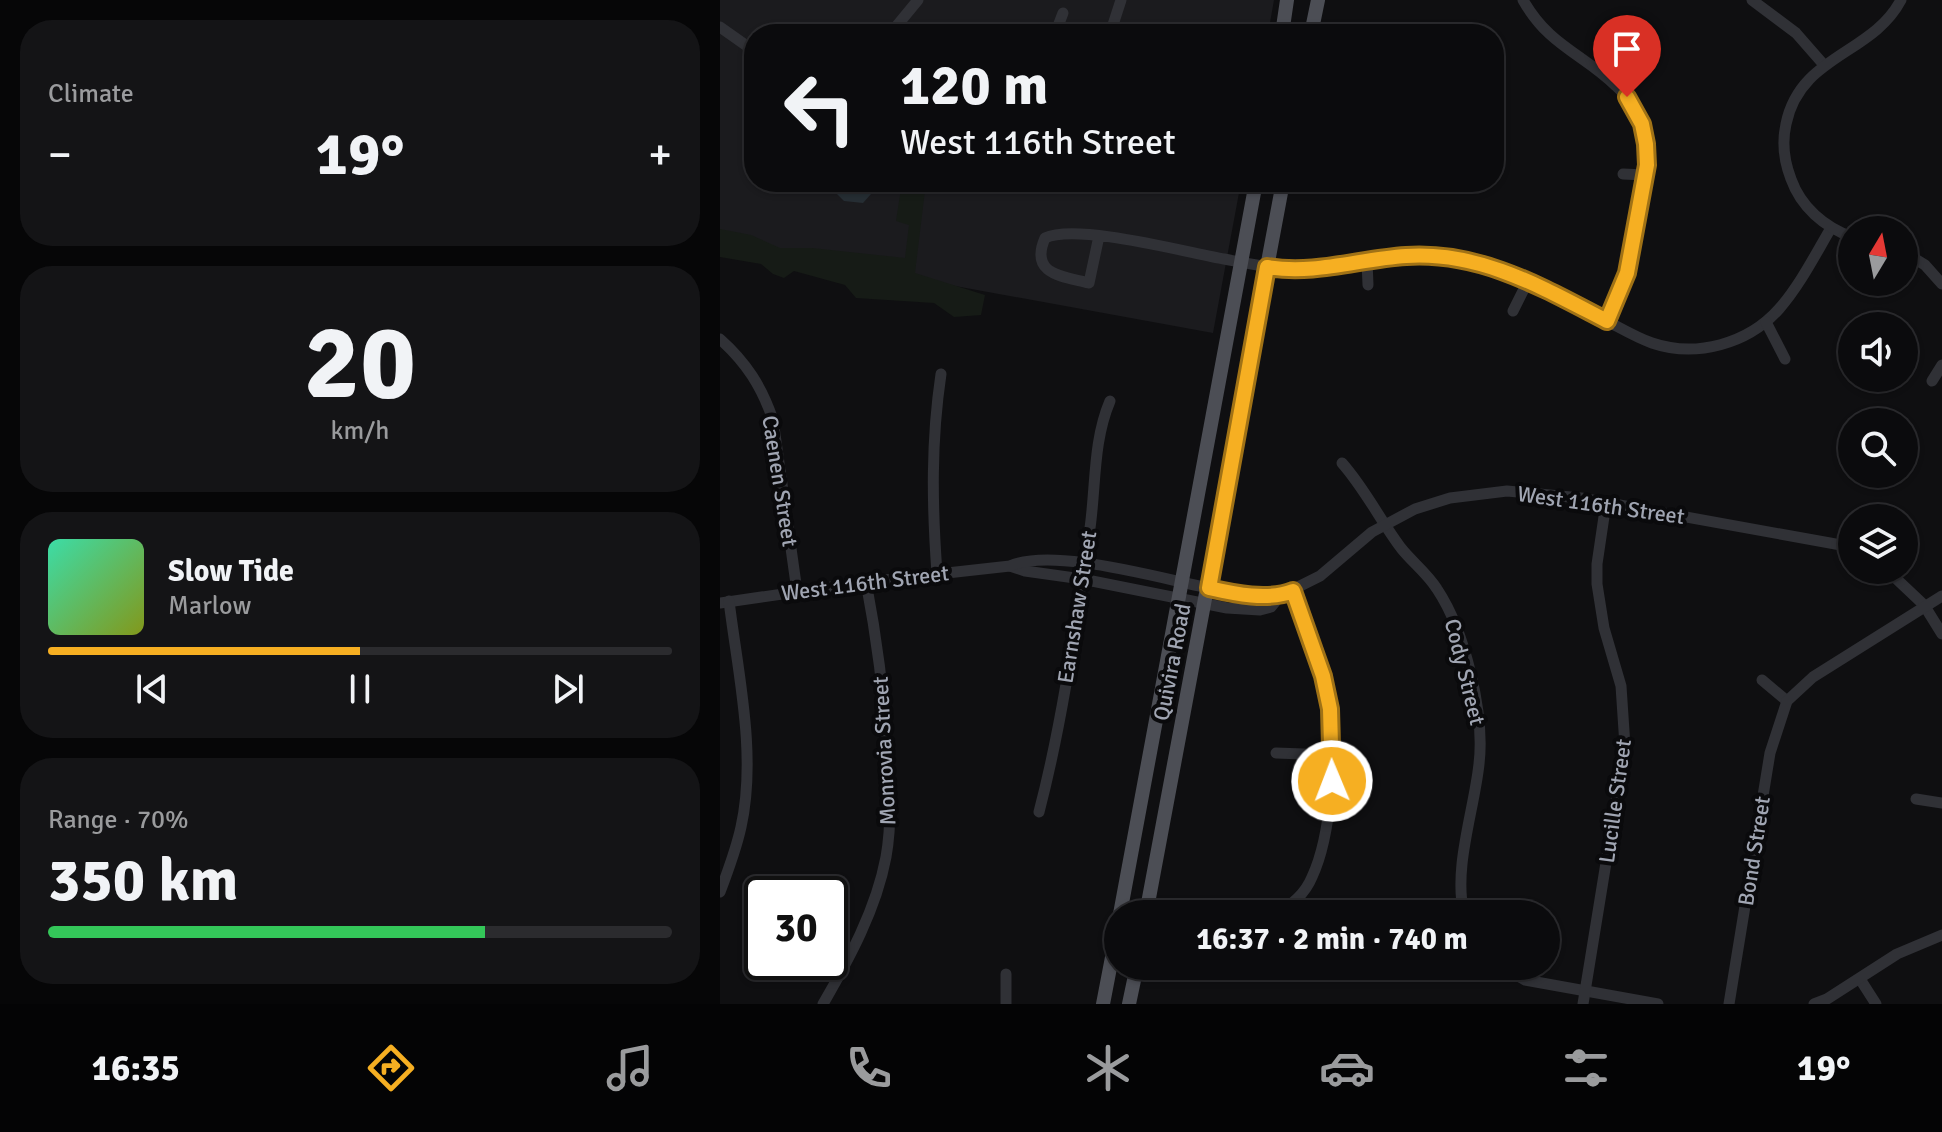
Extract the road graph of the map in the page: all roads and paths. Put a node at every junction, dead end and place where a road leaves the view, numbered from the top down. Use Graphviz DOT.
graph roads {
  1 [pos="918,0"];
  2 [pos="1121,0"];
  3 [pos="1287,0"];
  4 [pos="1318,0"];
  5 [pos="1523,0"];
  6 [pos="1752,0"];
  7 [pos="1901,0"];
  8 [pos="1063,13"];
  9 [pos="898,24"];
  10 [pos="1059,24"];
  11 [pos="1113,24"];
  12 [pos="1283,24"];
  13 [pos="1313,24"];
  14 [pos="720,27"];
  15 [pos="744,44"];
  16 [pos="1824,65"];
  17 [pos="1623,174"];
  18 [pos="1645,175"];
  19 [pos="1254,192"];
  20 [pos="1281,192"];
  21 [pos="1831,228"];
  22 [pos="1838,231"];
  23 [pos="1099,236"];
  24 [pos="1367,261"];
  25 [pos="1918,261"];
  26 [pos="1242,262"];
  27 [pos="1267,267"];
  28 [pos="1528,281"];
  29 [pos="1942,284"];
  30 [pos="1368,285"];
  31 [pos="1513,311"];
  32 [pos="1607,321"];
  33 [pos="1766,322"];
  34 [pos="720,339"];
  35 [pos="1785,359"];
  36 [pos="1942,365"];
  37 [pos="941,374"];
  38 [pos="1932,381"];
  39 [pos="1110,401"];
  40 [pos="1342,463"];
  41 [pos="1606,503"];
  42 [pos="1385,524"];
  43 [pos="1838,544"];
  44 [pos="1084,564"];
  45 [pos="1010,566"];
  46 [pos="937,573"];
  47 [pos="1082,579"];
  48 [pos="866,582"];
  49 [pos="1183,582"];
  50 [pos="1902,584"];
  51 [pos="1209,588"];
  52 [pos="797,591"];
  53 [pos="1293,591"];
  54 [pos="1280,596"];
  55 [pos="1942,596"];
  56 [pos="1180,598"];
  57 [pos="725,602"];
  58 [pos="1206,604"];
  59 [pos="1924,605"];
  60 [pos="1942,634"];
  61 [pos="1762,680"];
  62 [pos="1787,701"];
  63 [pos="1276,753"];
  64 [pos="1331,755"];
  65 [pos="1916,799"];
  66 [pos="1942,803"];
  67 [pos="1039,812"];
  68 [pos="720,892"];
  69 [pos="1123,900"];
  70 [pos="1149,900"];
  71 [pos="1296,900"];
  72 [pos="1460,900"];
  73 [pos="1942,935"];
  74 [pos="1006,974"];
  75 [pos="1860,979"];
  76 [pos="1108,980"];
  77 [pos="1134,980"];
  78 [pos="1525,980"];
  79 [pos="1585,990"];
  80 [pos="823,1004"];
  81 [pos="1006,1004"];
  82 [pos="1103,1004"];
  83 [pos="1129,1004"];
  84 [pos="1583,1004"];
  85 [pos="1658,1004"];
  86 [pos="1729,1004"];
  87 [pos="1814,1004"];
  88 [pos="1876,1004"];
  1 -- 9 [label="street"];
  2 -- 11 [label="street"];
  3 -- 12 [label="main road"];
  4 -- 13 [label="main road"];
  5 -- 18 [label="street"];
  6 -- 16 [label="street"];
  7 -- 16 [label="street"];
  8 -- 10 [label="street"];
  14 -- 15 [label="street"];
  16 -- 21 [label="street"];
  17 -- 18 [label="street"];
  18 -- 32 [label="street"];
  19 -- 26 [label="main road, Quivira Road"];
  20 -- 27 [label="main road, Quivira Road"];
  21 -- 22 [label="street"];
  21 -- 33 [label="street"];
  23 -- 23 [label="street"];
  23 -- 26 [label="street"];
  24 -- 27 [label="street"];
  24 -- 28 [label="street"];
  24 -- 30 [label="street"];
  25 -- 29 [label="street"];
  26 -- 27 [label="street"];
  26 -- 49 [label="main road, Quivira Road"];
  27 -- 51 [label="main road, Quivira Road"];
  28 -- 31 [label="street"];
  28 -- 32 [label="street"];
  32 -- 33 [label="street"];
  33 -- 35 [label="street"];
  34 -- 52 [label="street, Caenen Street"];
  36 -- 38 [label="street"];
  37 -- 46 [label="street"];
  39 -- 44 [label="street, Earnshaw Street"];
  40 -- 42 [label="street, Cody Street"];
  41 -- 42 [label="street, West 116th Street"];
  41 -- 43 [label="street, West 116th Street"];
  41 -- 79 [label="street, Lucille Street"];
  42 -- 53 [label="street, West 116th Street"];
  42 -- 72 [label="street, Cody Street"];
  44 -- 45 [label="street, West 116th Street"];
  44 -- 47 [label="street, Earnshaw Street"];
  44 -- 49 [label="street, West 116th Street"];
  45 -- 46 [label="street, West 116th Street"];
  45 -- 47 [label="street, West 116th Street"];
  46 -- 48 [label="street, West 116th Street"];
  47 -- 56 [label="street, West 116th Street"];
  47 -- 67 [label="street, Earnshaw Street"];
  48 -- 52 [label="street, West 116th Street"];
  48 -- 80 [label="street, Monrovia Street"];
  49 -- 51 [label="street, West 116th Street"];
  49 -- 56 [label="main road, Quivira Road"];
  50 -- 59 [label="street"];
  51 -- 54 [label="street, West 116th Street"];
  51 -- 58 [label="main road, Quivira Road"];
  52 -- 57 [label="street, West 116th Street"];
  53 -- 54 [label="street, West 116th Street"];
  53 -- 64 [label="street"];
  54 -- 58 [label="street, West 116th Street"];
  55 -- 59 [label="street"];
  56 -- 58 [label="street, West 116th Street"];
  56 -- 69 [label="main road, Quivira Road"];
  57 -- 68 [label="street"];
  58 -- 70 [label="main road, Quivira Road"];
  59 -- 60 [label="street"];
  59 -- 62 [label="street, Bond Street"];
  61 -- 62 [label="street"];
  62 -- 86 [label="street, Bond Street"];
  63 -- 64 [label="street"];
  64 -- 71 [label="street"];
  65 -- 66 [label="street"];
  73 -- 75 [label="street"];
  74 -- 81 [label="street"];
  75 -- 87 [label="street"];
  75 -- 88 [label="street"];
  76 -- 82 [label="main road"];
  77 -- 83 [label="main road"];
  78 -- 79 [label="street"];
  79 -- 84 [label="street, Lucille Street"];
  79 -- 85 [label="street"];
}
